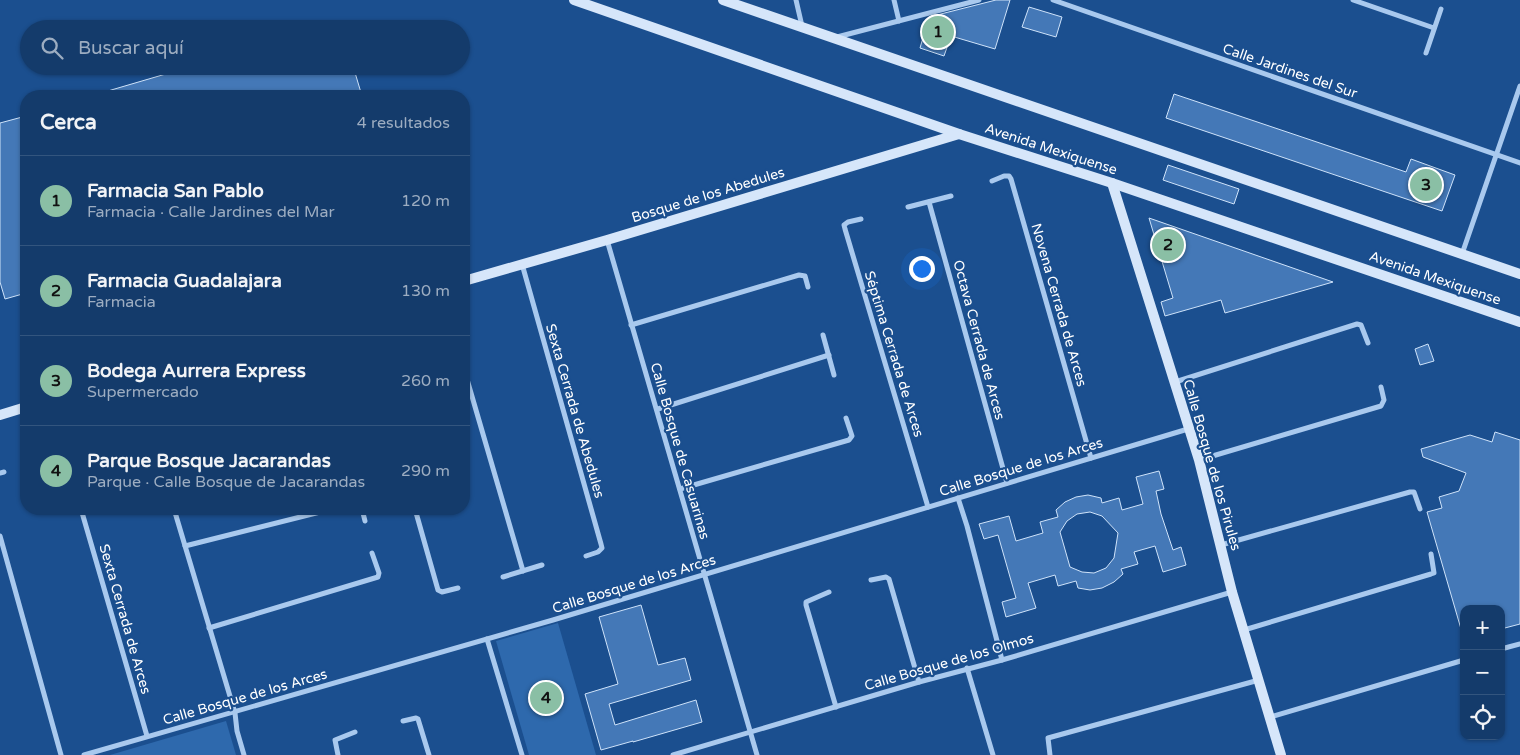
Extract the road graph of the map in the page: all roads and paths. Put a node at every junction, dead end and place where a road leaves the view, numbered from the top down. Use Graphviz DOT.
graph roads {
  1 [pos="574,0"];
  2 [pos="723,0"];
  3 [pos="796,0"];
  4 [pos="894,0"];
  5 [pos="979,0"];
  6 [pos="1053,0"];
  7 [pos="1353,0"];
  8 [pos="1441,10"];
  9 [pos="899,21"];
  10 [pos="803,27"];
  11 [pos="1434,28"];
  12 [pos="834,38"];
  13 [pos="1426,54"];
  14 [pos="1520,86"];
  15 [pos="959,134"];
  16 [pos="1496,155"];
  17 [pos="1520,163"];
  18 [pos="992,181"];
  19 [pos="1112,182"];
  20 [pos="951,196"];
  21 [pos="929,202"];
  22 [pos="908,207"];
  23 [pos="860,219"];
  24 [pos="607,240"];
  25 [pos="1462,254"];
  26 [pos="522,264"];
  27 [pos="1520,274"];
  28 [pos="470,279"];
  29 [pos="808,287"];
  30 [pos="1520,322"];
  31 [pos="631,324"];
  32 [pos="823,335"];
  33 [pos="1368,343"];
  34 [pos="829,355"];
  35 [pos="834,375"];
  36 [pos="1175,382"];
  37 [pos="1380,387"];
  38 [pos="470,390"];
  39 [pos="20,409"];
  40 [pos="658,409"];
  41 [pos="0,415"];
  42 [pos="846,418"];
  43 [pos="1188,429"];
  44 [pos="1091,458"];
  45 [pos="1199,460"];
  46 [pos="1007,483"];
  47 [pos="680,489"];
  48 [pos="958,498"];
  49 [pos="928,506"];
  50 [pos="1420,509"];
  51 [pos="83,515"];
  52 [pos="176,515"];
  53 [pos="308,515"];
  54 [pos="364,515"];
  55 [pos="417,515"];
  56 [pos="365,521"];
  57 [pos="0,536"];
  58 [pos="1221,545"];
  59 [pos="185,546"];
  60 [pos="372,553"];
  61 [pos="1432,554"];
  62 [pos="586,556"];
  63 [pos="542,565"];
  64 [pos="523,571"];
  65 [pos="705,575"];
  66 [pos="503,577"];
  67 [pos="871,580"];
  68 [pos="458,588"];
  69 [pos="829,592"];
  70 [pos="1232,592"];
  71 [pos="209,628"];
  72 [pos="1244,630"];
  73 [pos="487,639"];
  74 [pos="1520,644"];
  75 [pos="1505,648"];
  76 [pos="1002,660"];
  77 [pos="1460,661"];
  78 [pos="967,668"];
  79 [pos="1259,680"];
  80 [pos="919,682"];
  81 [pos="836,707"];
  82 [pos="235,713"];
  83 [pos="1270,717"];
  84 [pos="403,721"];
  85 [pos="355,732"];
  86 [pos="750,732"];
  87 [pos="148,736"];
  88 [pos="61,755"];
  89 [pos="84,755"];
  90 [pos="244,755"];
  91 [pos="338,755"];
  92 [pos="429,755"];
  93 [pos="522,755"];
  94 [pos="674,755"];
  95 [pos="757,755"];
  96 [pos="993,755"];
  97 [pos="1050,755"];
  98 [pos="1281,755"];
  1 -- 15 [label="main road, Avenida Mexiquense"];
  2 -- 10 [label="main road"];
  3 -- 10 [label="street"];
  4 -- 9 [label="street"];
  5 -- 9 [label="street"];
  6 -- 16 [label="street, Calle Jardines del Sur"];
  7 -- 11 [label="street"];
  8 -- 11 [label="street"];
  9 -- 12 [label="street"];
  10 -- 12 [label="main road"];
  11 -- 13 [label="street"];
  12 -- 25 [label="main road"];
  14 -- 16 [label="street"];
  15 -- 19 [label="main road, Avenida Mexiquense"];
  15 -- 24 [label="main road, Bosque de los Abedules"];
  16 -- 17 [label="street, Calle Jardines del Sur"];
  16 -- 25 [label="street"];
  18 -- 44 [label="street, Novena Cerrada de Arces"];
  19 -- 30 [label="main road, Avenida Mexiquense"];
  19 -- 36 [label="main road, Calle Bosque de los Pirules"];
  20 -- 21 [label="street"];
  21 -- 22 [label="street"];
  21 -- 46 [label="street, Octava Cerrada de Arces"];
  23 -- 49 [label="street, Séptima Cerrada de Arces"];
  24 -- 26 [label="main road, Bosque de los Abedules"];
  24 -- 31 [label="street, Calle Bosque de Casuarinas"];
  25 -- 27 [label="main road"];
  26 -- 28 [label="main road, Bosque de los Abedules"];
  26 -- 62 [label="street, Sexta Cerrada de Abedules"];
  29 -- 31 [label="street"];
  31 -- 40 [label="street, Calle Bosque de Casuarinas"];
  32 -- 34 [label="street"];
  33 -- 36 [label="street"];
  34 -- 35 [label="street"];
  34 -- 40 [label="street"];
  36 -- 43 [label="main road, Calle Bosque de los Pirules"];
  37 -- 45 [label="street"];
  38 -- 64 [label="street"];
  39 -- 41 [label="main road"];
  40 -- 47 [label="street, Calle Bosque de Casuarinas"];
  42 -- 47 [label="street"];
  43 -- 44 [label="street, Calle Bosque de los Arces"];
  43 -- 45 [label="main road, Calle Bosque de los Pirules"];
  44 -- 46 [label="street, Calle Bosque de los Arces"];
  45 -- 58 [label="main road, Calle Bosque de los Pirules"];
  46 -- 48 [label="street, Calle Bosque de los Arces"];
  47 -- 65 [label="street, Calle Bosque de Casuarinas"];
  48 -- 49 [label="street, Calle Bosque de los Arces"];
  48 -- 76 [label="street"];
  49 -- 65 [label="street, Calle Bosque de los Arces"];
  50 -- 58 [label="street"];
  51 -- 87 [label="street, Sexta Cerrada de Arces"];
  52 -- 59 [label="street"];
  53 -- 59 [label="street"];
  54 -- 56 [label="street"];
  55 -- 68 [label="street"];
  57 -- 88 [label="street"];
  58 -- 70 [label="main road, Calle Bosque de los Pirules"];
  59 -- 71 [label="street"];
  60 -- 71 [label="street"];
  61 -- 72 [label="street"];
  63 -- 64 [label="street"];
  64 -- 66 [label="street"];
  65 -- 73 [label="street, Calle Bosque de los Arces"];
  65 -- 86 [label="street, Calle Bosque de Casuarinas"];
  67 -- 80 [label="street"];
  69 -- 81 [label="street"];
  70 -- 72 [label="main road, Calle Bosque de los Pirules"];
  70 -- 76 [label="street, Calle Bosque de los Olmos"];
  71 -- 82 [label="street"];
  72 -- 79 [label="main road, Calle Bosque de los Pirules"];
  73 -- 82 [label="street, Calle Bosque de los Arces"];
  73 -- 93 [label="street"];
  74 -- 75 [label="street"];
  76 -- 78 [label="street, Calle Bosque de los Olmos"];
  77 -- 83 [label="street"];
  78 -- 80 [label="street, Calle Bosque de los Olmos"];
  78 -- 96 [label="street"];
  79 -- 83 [label="main road, Calle Bosque de los Pirules"];
  79 -- 97 [label="street"];
  80 -- 81 [label="street, Calle Bosque de los Olmos"];
  81 -- 86 [label="street, Calle Bosque de los Olmos"];
  82 -- 87 [label="street, Calle Bosque de los Arces"];
  82 -- 90 [label="street"];
  83 -- 98 [label="main road, Calle Bosque de los Pirules"];
  84 -- 92 [label="street"];
  85 -- 91 [label="street"];
  86 -- 94 [label="street, Calle Bosque de los Olmos"];
  86 -- 95 [label="street, Calle Bosque de Casuarinas"];
  87 -- 89 [label="street, Calle Bosque de los Arces"];
}
